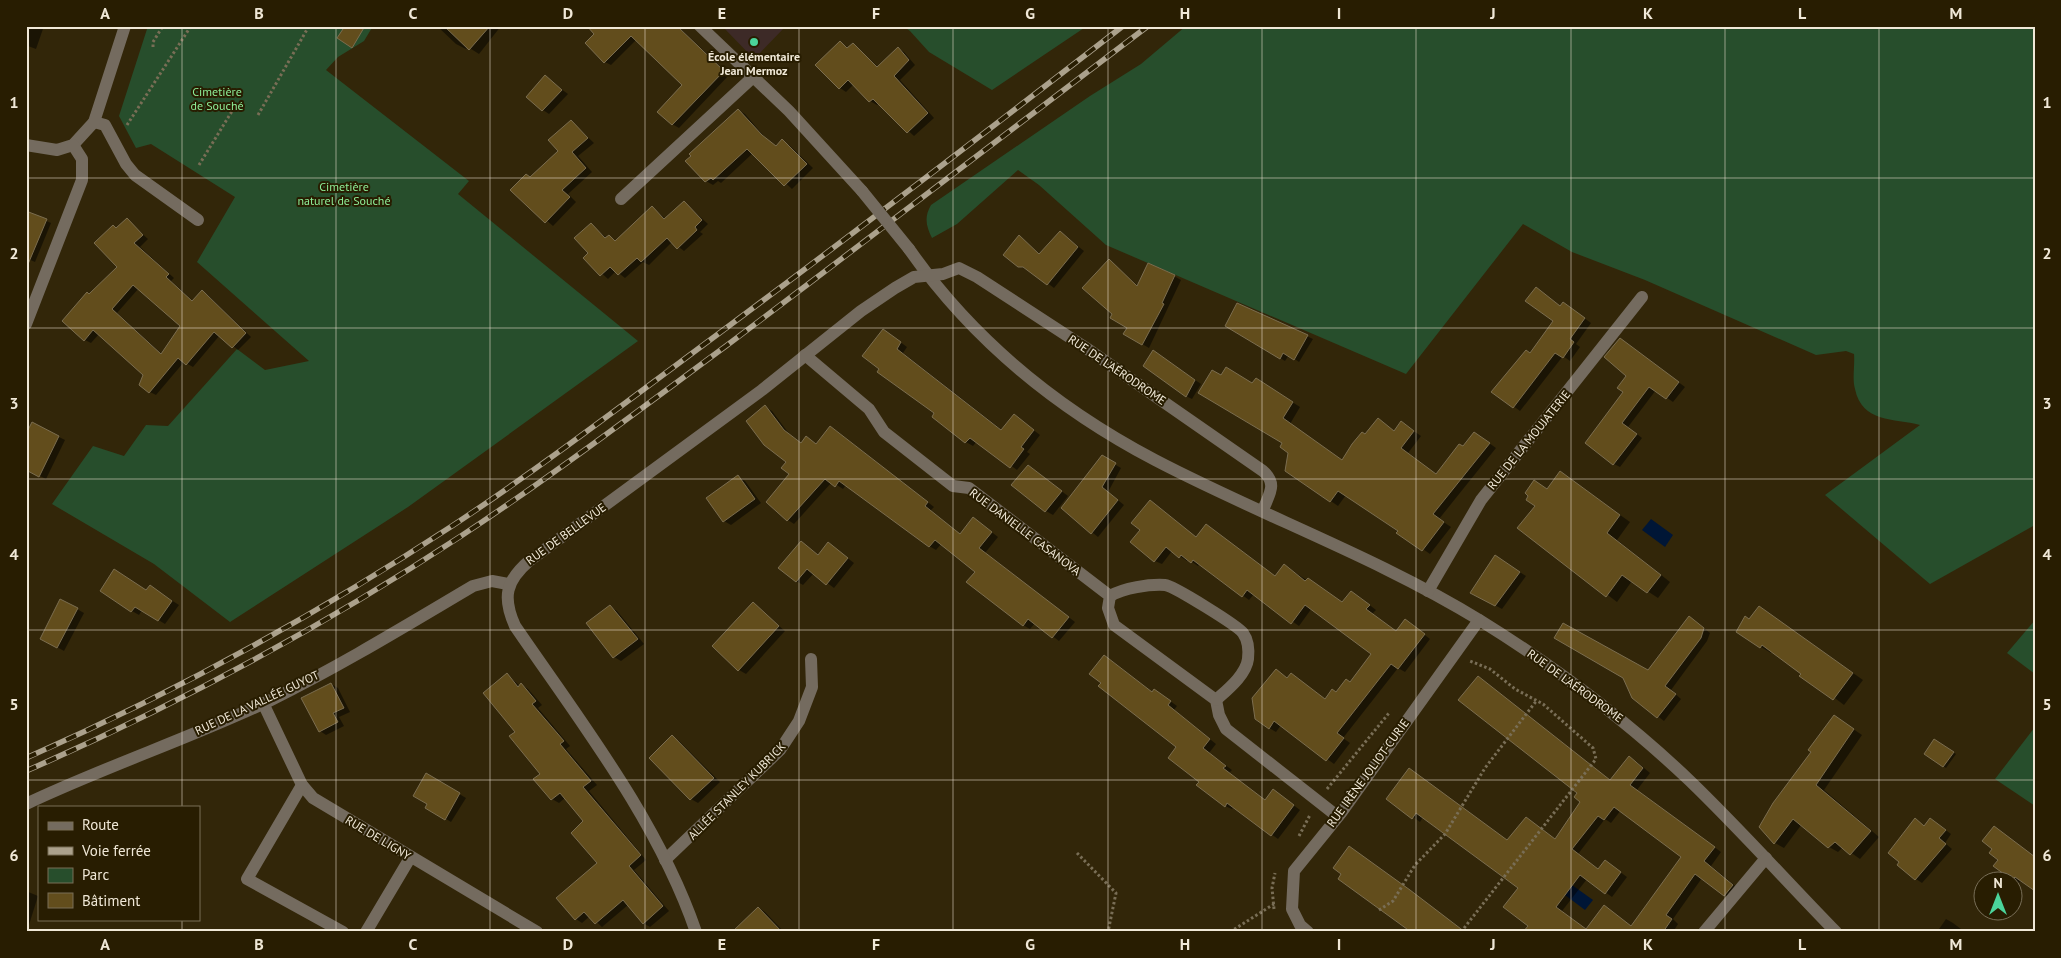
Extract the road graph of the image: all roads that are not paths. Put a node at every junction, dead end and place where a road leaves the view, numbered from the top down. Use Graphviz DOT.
graph roads {
  1 [pos="126,26"];
  2 [pos="700,26"];
  3 [pos="752,78"];
  4 [pos="94,122"];
  5 [pos="26,145"];
  6 [pos="73,145"];
  7 [pos="621,199"];
  8 [pos="198,220"];
  9 [pos="927,274"];
  10 [pos="1642,297"];
  11 [pos="26,324"];
  12 [pos="805,355"];
  13 [pos="1263,510"];
  14 [pos="508,584"];
  15 [pos="1428,591"];
  16 [pos="1110,596"];
  17 [pos="1479,620"];
  18 [pos="811,659"];
  19 [pos="1216,700"];
  20 [pos="263,703"];
  21 [pos="302,785"];
  22 [pos="26,804"];
  23 [pos="1337,816"];
  24 [pos="410,858"];
  25 [pos="1766,858"];
  26 [pos="665,860"];
  27 [pos="343,932"];
  28 [pos="366,932"];
  29 [pos="538,932"];
  30 [pos="696,932"];
  31 [pos="1308,932"];
  32 [pos="1704,932"];
  33 [pos="1836,932"];
  1 -- 4 [label="street"];
  2 -- 3 [label="street, RUE DE L'AÉRODROME"];
  3 -- 7 [label="street"];
  3 -- 9 [label="street, RUE DE L'AÉRODROME, bridge"];
  4 -- 6 [label="street"];
  4 -- 8 [label="street"];
  5 -- 6 [label="street"];
  6 -- 11 [label="street"];
  9 -- 12 [label="street, RUE DE BELLEVUE"];
  9 -- 13 [label="street, RUE DE L'AÉRODROME"];
  9 -- 13 [label="street, RUE DE L'AÉRODROME"];
  10 -- 15 [label="street, RUE DE LA MOUJATERIE"];
  12 -- 14 [label="street, RUE DE BELLEVUE"];
  12 -- 16 [label="street, RUE DANIELLE CASANOVA"];
  13 -- 15 [label="street, RUE DE L'AÉRODROME"];
  14 -- 20 [label="street, RUE DE LA VALLÉE GUYOT"];
  14 -- 26 [label="street"];
  15 -- 17 [label="street, RUE DE L'AÉRODROME"];
  16 -- 19 [label="street"];
  16 -- 19 [label="street"];
  17 -- 23 [label="street, RUE IRÈNE JOLIOT-CURIE"];
  17 -- 25 [label="street, RUE DE L'AÉRODROME"];
  18 -- 26 [label="street, ALLÉE STANLEY KUBRICK"];
  19 -- 23 [label="street"];
  20 -- 21 [label="street, RUE DE LIGNY"];
  20 -- 22 [label="street, RUE DE LA VALLÉE GUYOT"];
  21 -- 24 [label="street, RUE DE LIGNY"];
  21 -- 27 [label="street"];
  23 -- 31 [label="street, RUE IRÈNE JOLIOT-CURIE"];
  24 -- 28 [label="street"];
  24 -- 29 [label="street, RUE DE LIGNY"];
  25 -- 32 [label="street"];
  25 -- 33 [label="street, RUE DE L'AÉRODROME"];
  26 -- 30 [label="street"];
}
